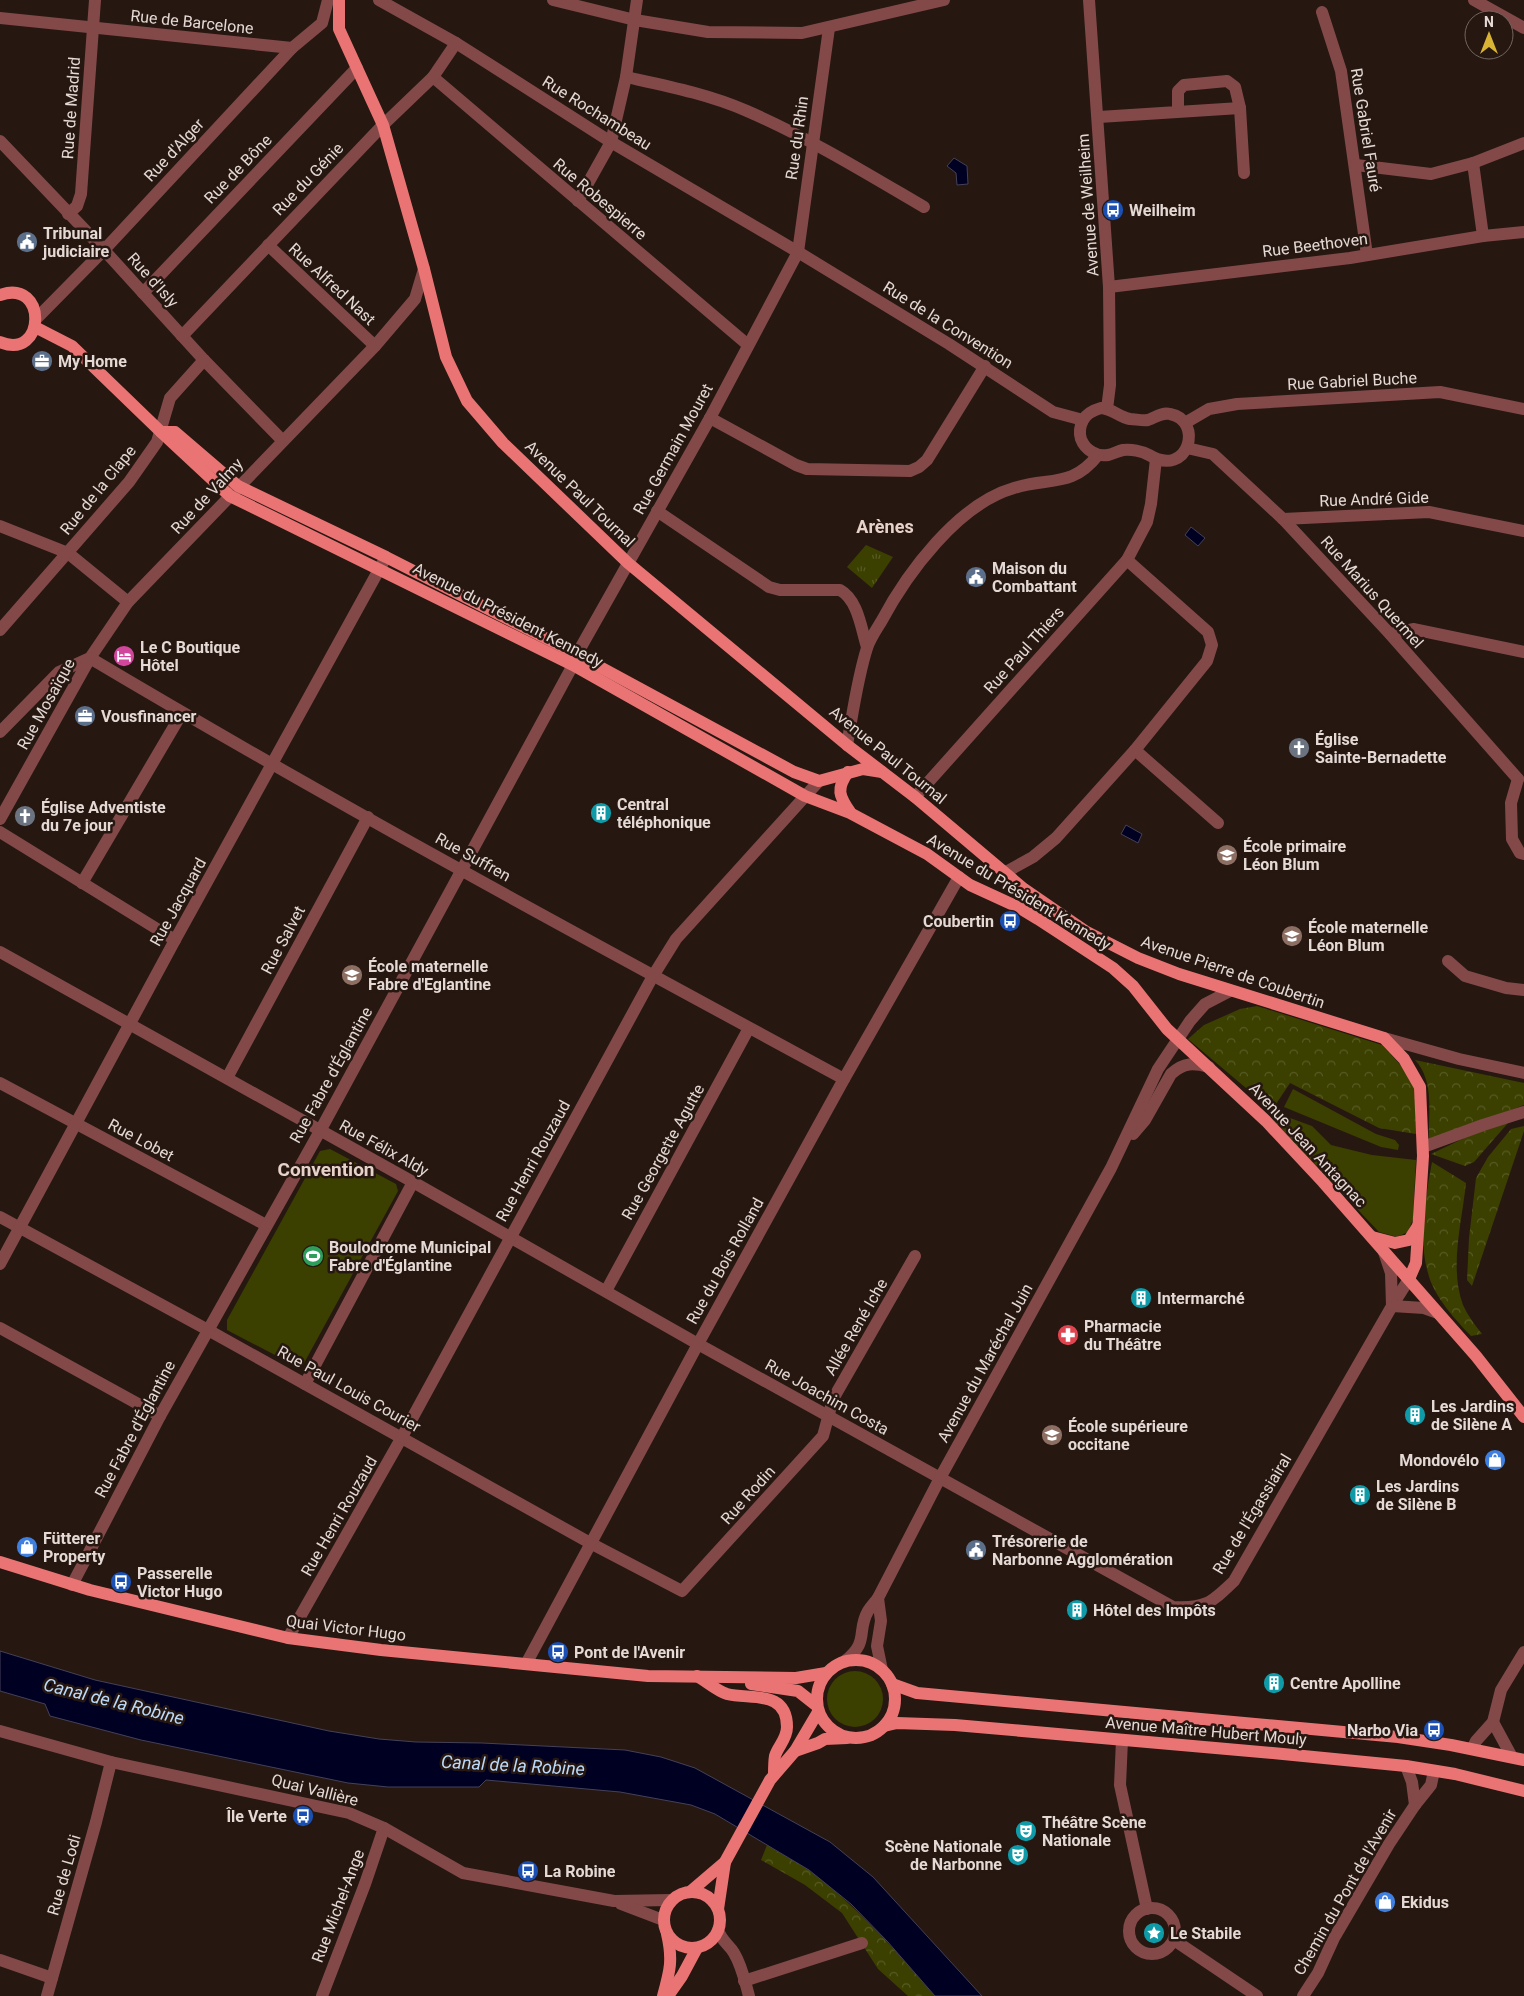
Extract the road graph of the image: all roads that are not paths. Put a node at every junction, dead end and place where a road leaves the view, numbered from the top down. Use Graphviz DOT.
graph roads {
  1 [pos="95,0"];
  2 [pos="328,0"];
  3 [pos="339,0"];
  4 [pos="379,0"];
  5 [pos="553,0"];
  6 [pos="637,0"];
  7 [pos="944,0"];
  8 [pos="1089,0"];
  9 [pos="1474,0"];
  10 [pos="1322,12"];
  11 [pos="0,18"];
  12 [pos="635,20"];
  13 [pos="93,28"];
  14 [pos="829,28"];
  15 [pos="1524,28"];
  16 [pos="456,43"];
  17 [pos="292,48"];
  18 [pos="357,68"];
  19 [pos="433,77"];
  20 [pos="626,77"];
  21 [pos="1240,108"];
  22 [pos="1178,111"];
  23 [pos="1099,117"];
  24 [pos="383,124"];
  25 [pos="0,141"];
  26 [pos="611,142"];
  27 [pos="813,142"];
  28 [pos="1524,143"];
  29 [pos="1473,163"];
  30 [pos="1356,165"];
  31 [pos="1244,173"];
  32 [pos="578,201"];
  33 [pos="924,207"];
  34 [pos="68,214"];
  35 [pos="1524,232"];
  36 [pos="1483,236"];
  37 [pos="268,245"];
  38 [pos="104,250"];
  39 [pos="798,252"];
  40 [pos="1367,255"];
  41 [pos="424,269"];
  42 [pos="1109,287"];
  43 [pos="143,293"];
  44 [pos="0,295"];
  45 [pos="36,323"];
  46 [pos="182,336"];
  47 [pos="748,344"];
  48 [pos="1,346"];
  49 [pos="374,346"];
  50 [pos="204,360"];
  51 [pos="985,366"];
  52 [pos="1108,409"];
  53 [pos="1524,409"];
  54 [pos="710,418"];
  55 [pos="1083,420"];
  56 [pos="1185,423"];
  57 [pos="161,432"];
  58 [pos="282,440"];
  59 [pos="1187,448"];
  60 [pos="1098,455"];
  61 [pos="1156,459"];
  62 [pos="234,491"];
  63 [pos="657,511"];
  64 [pos="1283,519"];
  65 [pos="0,526"];
  66 [pos="1524,531"];
  67 [pos="68,553"];
  68 [pos="1127,560"];
  69 [pos="383,563"];
  70 [pos="628,563"];
  71 [pos="128,602"];
  72 [pos="0,630"];
  73 [pos="1390,634"];
  74 [pos="867,646"];
  75 [pos="1524,652"];
  76 [pos="90,658"];
  77 [pos="575,659"];
  78 [pos="182,712"];
  79 [pos="0,732"];
  80 [pos="847,745"];
  81 [pos="1135,750"];
  82 [pos="272,764"];
  83 [pos="848,772"];
  84 [pos="882,772"];
  85 [pos="1521,779"];
  86 [pos="819,782"];
  87 [pos="805,796"];
  88 [pos="915,797"];
  89 [pos="850,813"];
  90 [pos="368,817"];
  91 [pos="0,819"];
  92 [pos="1218,823"];
  93 [pos="0,832"];
  94 [pos="1524,854"];
  95 [pos="462,870"];
  96 [pos="1006,872"];
  97 [pos="959,877"];
  98 [pos="82,883"];
  99 [pos="175,940"];
  100 [pos="0,952"];
  101 [pos="1448,962"];
  102 [pos="653,976"];
  103 [pos="1524,990"];
  104 [pos="1230,991"];
  105 [pos="130,1025"];
  106 [pos="749,1028"];
  107 [pos="1384,1038"];
  108 [pos="1177,1040"];
  109 [pos="1209,1067"];
  110 [pos="1524,1073"];
  111 [pos="227,1078"];
  112 [pos="844,1080"];
  113 [pos="0,1084"];
  114 [pos="1524,1112"];
  115 [pos="76,1124"];
  116 [pos="320,1131"];
  117 [pos="1123,1145"];
  118 [pos="1422,1147"];
  119 [pos="413,1182"];
  120 [pos="0,1217"];
  121 [pos="266,1225"];
  122 [pos="1418,1225"];
  123 [pos="19,1228"];
  124 [pos="510,1238"];
  125 [pos="1372,1238"];
  126 [pos="1384,1251"];
  127 [pos="915,1256"];
  128 [pos="0,1264"];
  129 [pos="1409,1279"];
  130 [pos="606,1291"];
  131 [pos="1392,1306"];
  132 [pos="1438,1313"];
  133 [pos="0,1328"];
  134 [pos="208,1330"];
  135 [pos="698,1344"];
  136 [pos="305,1384"];
  137 [pos="828,1415"];
  138 [pos="160,1416"];
  139 [pos="1524,1417"];
  140 [pos="402,1437"];
  141 [pos="940,1478"];
  142 [pos="592,1544"];
  143 [pos="0,1562"];
  144 [pos="72,1585"];
  145 [pos="682,1591"];
  146 [pos="878,1598"];
  147 [pos="288,1638"];
  148 [pos="1524,1652"];
  149 [pos="845,1661"];
  150 [pos="526,1664"];
  151 [pos="882,1670"];
  152 [pos="826,1673"];
  153 [pos="697,1676"];
  154 [pos="892,1684"];
  155 [pos="818,1709"];
  156 [pos="1493,1722"];
  157 [pos="884,1726"];
  158 [pos="0,1731"];
  159 [pos="852,1737"];
  160 [pos="1122,1740"];
  161 [pos="1472,1749"];
  162 [pos="795,1751"];
  163 [pos="1518,1758"];
  164 [pos="110,1762"];
  165 [pos="1406,1766"];
  166 [pos="1434,1771"];
  167 [pos="770,1781"];
  168 [pos="1524,1791"];
  169 [pos="1415,1805"];
  170 [pos="384,1828"];
  171 [pos="725,1862"];
  172 [pos="691,1891"];
  173 [pos="671,1900"];
  174 [pos="614,1901"];
  175 [pos="718,1909"];
  176 [pos="1147,1909"];
  177 [pos="663,1920"];
  178 [pos="718,1930"];
  179 [pos="667,1934"];
  180 [pos="1174,1940"];
  181 [pos="862,1943"];
  182 [pos="697,1948"];
  183 [pos="0,1960"];
  184 [pos="52,1978"];
  185 [pos="744,1981"];
  186 [pos="47,1996"];
  187 [pos="322,1996"];
  188 [pos="663,1996"];
  189 [pos="668,1996"];
  190 [pos="749,1996"];
  191 [pos="1257,1996"];
  192 [pos="1303,1996"];
  1 -- 13 [label="street, Rue de Madrid"];
  2 -- 17 [label="street, Rue d'Alger"];
  3 -- 18 [label="main road, Avenue Paul Tournal"];
  4 -- 16 [label="street, Rue Rochambeau"];
  5 -- 12 [label="street"];
  6 -- 12 [label="street"];
  7 -- 14 [label="street"];
  8 -- 23 [label="street, Avenue de Weilheim"];
  9 -- 15 [label="street"];
  10 -- 30 [label="street, Rue Gabriel Fauré"];
  11 -- 13 [label="street, Rue de Barcelone"];
  12 -- 14 [label="street"];
  12 -- 20 [label="street"];
  13 -- 17 [label="street, Rue de Barcelone"];
  13 -- 34 [label="street, Rue de Madrid"];
  14 -- 27 [label="street, Rue du Rhin"];
  16 -- 19 [label="street, Rue du Génie"];
  16 -- 26 [label="street, Rue Rochambeau"];
  17 -- 38 [label="street, Rue d'Alger"];
  18 -- 24 [label="main road, Avenue Paul Tournal"];
  18 -- 43 [label="street, Rue de Bône"];
  19 -- 24 [label="street, Rue du Génie"];
  19 -- 32 [label="street, Rue Robespierre"];
  20 -- 26 [label="street"];
  20 -- 27 [label="street"];
  21 -- 22 [label="street"];
  21 -- 22 [label="street"];
  21 -- 31 [label="street"];
  22 -- 23 [label="street"];
  23 -- 42 [label="street, Avenue de Weilheim"];
  24 -- 37 [label="street, Rue du Génie"];
  24 -- 41 [label="main road, Avenue Paul Tournal"];
  25 -- 34 [label="street, Rue d'Isly"];
  26 -- 32 [label="street"];
  26 -- 39 [label="street, Rue Rochambeau"];
  27 -- 33 [label="street"];
  27 -- 39 [label="street, Rue du Rhin"];
  28 -- 29 [label="street"];
  29 -- 30 [label="street"];
  29 -- 36 [label="street"];
  30 -- 40 [label="street, Rue Gabriel Fauré"];
  32 -- 47 [label="street, Rue Robespierre"];
  34 -- 38 [label="street, Rue d'Isly"];
  35 -- 36 [label="street, Rue Beethoven"];
  36 -- 40 [label="street, Rue Beethoven"];
  37 -- 46 [label="street, Rue du Génie"];
  37 -- 49 [label="street, Rue Alfred Nast"];
  38 -- 43 [label="street, Rue d'Isly"];
  38 -- 45 [label="street, Rue d'Alger"];
  39 -- 47 [label="street, Rue Germain Mouret"];
  39 -- 51 [label="street, Rue de la Convention"];
  40 -- 42 [label="street, Rue Beethoven"];
  41 -- 49 [label="street, Rue de Valmy"];
  41 -- 70 [label="main road, Avenue Paul Tournal"];
  42 -- 52 [label="street, Avenue de Weilheim"];
  43 -- 46 [label="street, Rue d'Isly"];
  44 -- 45 [label="main road"];
  45 -- 48 [label="main road"];
  45 -- 57 [label="main road, Avenue du Président Kennedy"];
  46 -- 50 [label="street, Rue d'Isly"];
  47 -- 54 [label="street, Rue Germain Mouret"];
  49 -- 58 [label="street, Rue de Valmy"];
  50 -- 57 [label="street, Rue de la Clape"];
  50 -- 58 [label="street, Rue d'Isly"];
  51 -- 54 [label="street"];
  51 -- 55 [label="street, Rue de la Convention"];
  52 -- 55 [label="street"];
  52 -- 56 [label="street"];
  53 -- 56 [label="street, Rue Gabriel Buche"];
  54 -- 63 [label="street, Rue Germain Mouret"];
  55 -- 60 [label="street"];
  56 -- 59 [label="street"];
  57 -- 62 [label="main road, Avenue du Président Kennedy"];
  57 -- 67 [label="street, Rue de la Clape"];
  58 -- 62 [label="street, Rue de Valmy"];
  59 -- 61 [label="street"];
  59 -- 64 [label="street, Rue Marius Quermel"];
  60 -- 61 [label="street"];
  60 -- 74 [label="street"];
  61 -- 68 [label="street, Rue Paul Thiers"];
  62 -- 69 [label="main road, Avenue du Président Kennedy"];
  62 -- 71 [label="street, Rue de Valmy"];
  63 -- 70 [label="street, Rue Germain Mouret"];
  63 -- 74 [label="street"];
  64 -- 66 [label="street, Rue André Gide"];
  64 -- 73 [label="street, Rue Marius Quermel"];
  65 -- 67 [label="street"];
  67 -- 71 [label="street"];
  67 -- 72 [label="street, Rue de la Clape"];
  68 -- 81 [label="street"];
  68 -- 88 [label="street, Rue Paul Thiers"];
  69 -- 77 [label="main road, Avenue du Président Kennedy"];
  69 -- 82 [label="street, Rue Jacquard"];
  70 -- 77 [label="street, Rue Germain Mouret"];
  70 -- 80 [label="main road, Avenue Paul Tournal"];
  71 -- 76 [label="street, Rue de Valmy"];
  73 -- 75 [label="street"];
  73 -- 85 [label="street, Rue Marius Quermel"];
  74 -- 80 [label="street"];
  76 -- 78 [label="street, Rue Suffren"];
  76 -- 79 [label="street"];
  76 -- 91 [label="street, Rue Mosaïque"];
  77 -- 86 [label="main road, Avenue du Président Kennedy"];
  77 -- 87 [label="main road, Avenue du Président Kennedy"];
  77 -- 95 [label="street, Rue Fabre d'Églantine"];
  78 -- 82 [label="street, Rue Suffren"];
  78 -- 98 [label="street"];
  80 -- 84 [label="main road, Avenue Paul Tournal"];
  81 -- 92 [label="street"];
  81 -- 96 [label="street"];
  82 -- 90 [label="street, Rue Suffren"];
  82 -- 99 [label="street, Rue Jacquard"];
  83 -- 84 [label="main road"];
  83 -- 86 [label="main road"];
  83 -- 89 [label="main road"];
  84 -- 88 [label="main road, Avenue Paul Tournal"];
  85 -- 94 [label="street"];
  86 -- 87 [label="street, Rue Henri Rouzaud"];
  87 -- 89 [label="main road, Avenue du Président Kennedy"];
  87 -- 102 [label="street, Rue Henri Rouzaud"];
  88 -- 96 [label="main road, Avenue Paul Tournal"];
  89 -- 97 [label="main road, Avenue du Président Kennedy"];
  90 -- 95 [label="street, Rue Suffren"];
  90 -- 111 [label="street, Rue Salvet"];
  93 -- 98 [label="street"];
  95 -- 102 [label="street, Rue Suffren"];
  95 -- 116 [label="street, Rue Fabre d'Églantine"];
  96 -- 104 [label="main road, Avenue Pierre de Coubertin"];
  97 -- 108 [label="main road, Avenue du Président Kennedy"];
  97 -- 112 [label="street, Rue du Bois Rolland"];
  98 -- 99 [label="street"];
  99 -- 105 [label="street, Rue Jacquard"];
  100 -- 105 [label="street, Rue Félix Aldy"];
  101 -- 103 [label="street"];
  102 -- 106 [label="street, Rue Suffren"];
  102 -- 124 [label="street, Rue Henri Rouzaud"];
  104 -- 107 [label="main road, Avenue Pierre de Coubertin"];
  104 -- 108 [label="street, Avenue du Maréchal Juin"];
  105 -- 111 [label="street, Rue Félix Aldy"];
  105 -- 115 [label="street, Rue Jacquard"];
  106 -- 112 [label="street, Rue Suffren"];
  106 -- 130 [label="street, Rue Georgette Agutte"];
  107 -- 110 [label="street, Avenue Pierre de Coubertin"];
  107 -- 118 [label="main road, Avenue Pierre de Coubertin"];
  108 -- 109 [label="main road, Avenue Jean Antagnac"];
  108 -- 117 [label="street, Avenue du Maréchal Juin"];
  109 -- 117 [label="street, Avenue du Maréchal Juin"];
  109 -- 125 [label="main road, Avenue Jean Antagnac"];
  111 -- 116 [label="street, Rue Félix Aldy"];
  112 -- 135 [label="street, Rue du Bois Rolland"];
  113 -- 115 [label="street, Rue Lobet"];
  114 -- 118 [label="street"];
  115 -- 121 [label="street, Rue Lobet"];
  115 -- 123 [label="street, Rue Jacquard"];
  116 -- 119 [label="street, Rue Félix Aldy"];
  116 -- 121 [label="street, Rue Fabre d'Églantine"];
  117 -- 141 [label="street, Avenue du Maréchal Juin"];
  118 -- 122 [label="main road"];
  119 -- 124 [label="street, Rue Félix Aldy"];
  119 -- 136 [label="street"];
  120 -- 123 [label="street, Rue Paul Louis Courier"];
  121 -- 134 [label="street, Rue Fabre d'Églantine"];
  122 -- 125 [label="main road"];
  122 -- 129 [label="main road"];
  123 -- 128 [label="street, Rue Jacquard"];
  123 -- 134 [label="street, Rue Paul Louis Courier"];
  124 -- 130 [label="street, Rue Félix Aldy"];
  124 -- 140 [label="street, Rue Henri Rouzaud"];
  125 -- 126 [label="main road, Avenue Jean Antagnac"];
  126 -- 129 [label="main road, Avenue Jean Antagnac"];
  126 -- 131 [label="street"];
  127 -- 137 [label="street, Allée René Iche"];
  129 -- 131 [label="street, Rue de l'Égassiairal"];
  129 -- 132 [label="main road, Avenue Jean Antagnac"];
  130 -- 135 [label="street, Rue Félix Aldy"];
  131 -- 132 [label="street"];
  131 -- 141 [label="street, Rue de l'Égassiairal"];
  132 -- 139 [label="main road, Avenue Jean Antagnac"];
  133 -- 138 [label="street"];
  134 -- 136 [label="street, Rue Paul Louis Courier"];
  134 -- 138 [label="street, Rue Fabre d'Églantine"];
  135 -- 137 [label="street, Rue Joachim Costa"];
  135 -- 142 [label="street, Rue du Bois Rolland"];
  136 -- 140 [label="street, Rue Paul Louis Courier"];
  137 -- 141 [label="street, Rue Joachim Costa"];
  137 -- 145 [label="street, Rue Rodin"];
  138 -- 144 [label="street, Rue Fabre d'Églantine"];
  140 -- 142 [label="street, Rue Paul Louis Courier"];
  140 -- 147 [label="street, Rue Henri Rouzaud"];
  141 -- 146 [label="street, Avenue du Maréchal Juin"];
  142 -- 145 [label="street, Rue Paul Louis Courier"];
  142 -- 150 [label="street, Rue du Bois Rolland"];
  143 -- 144 [label="main road, Quai Victor Hugo"];
  144 -- 147 [label="main road, Quai Victor Hugo"];
  146 -- 149 [label="street, Avenue du Maréchal Juin"];
  146 -- 151 [label="street"];
  147 -- 150 [label="main road, Quai Victor Hugo"];
  148 -- 156 [label="street"];
  149 -- 151 [label="main road"];
  149 -- 152 [label="main road"];
  150 -- 153 [label="main road, Quai Victor Hugo"];
  151 -- 154 [label="main road"];
  152 -- 153 [label="main road, Quai Victor Hugo"];
  152 -- 155 [label="main road"];
  153 -- 155 [label="main road, Quai Victor Hugo"];
  153 -- 167 [label="main road"];
  154 -- 157 [label="main road"];
  154 -- 161 [label="main road, Avenue Maître Hubert Mouly"];
  155 -- 159 [label="main road"];
  155 -- 162 [label="main road"];
  156 -- 161 [label="street"];
  156 -- 163 [label="street"];
  157 -- 159 [label="main road"];
  157 -- 160 [label="main road, Avenue Maître Hubert Mouly"];
  158 -- 164 [label="street, Quai Vallière"];
  159 -- 162 [label="main road"];
  160 -- 165 [label="main road, Avenue Maître Hubert Mouly"];
  160 -- 176 [label="street"];
  161 -- 163 [label="main road, Avenue Maître Hubert Mouly"];
  162 -- 167 [label="main road"];
  164 -- 170 [label="street, Quai Vallière"];
  164 -- 184 [label="street, Rue de Lodi"];
  165 -- 166 [label="main road, Avenue Maître Hubert Mouly"];
  165 -- 169 [label="street, Chemin du Pont de l'Avenir"];
  166 -- 168 [label="main road, Avenue Maître Hubert Mouly"];
  166 -- 169 [label="street, Chemin du Pont de l'Avenir"];
  167 -- 171 [label="main road"];
  169 -- 192 [label="street, Chemin du Pont de l'Avenir"];
  170 -- 174 [label="street, Quai Vallière"];
  170 -- 187 [label="street, Rue Michel-Ange"];
  171 -- 172 [label="main road"];
  171 -- 175 [label="main road"];
  172 -- 173 [label="main road"];
  172 -- 175 [label="main road"];
  173 -- 174 [label="street, Quai Vallière"];
  173 -- 177 [label="main road"];
  174 -- 177 [label="street, Quai Vallière"];
  175 -- 178 [label="main road"];
  176 -- 180 [label="street"];
  176 -- 180 [label="street"];
  177 -- 179 [label="main road"];
  178 -- 182 [label="main road"];
  178 -- 185 [label="street"];
  179 -- 182 [label="main road"];
  179 -- 188 [label="main road"];
  180 -- 191 [label="street"];
  181 -- 185 [label="street"];
  182 -- 189 [label="main road"];
  183 -- 184 [label="street"];
  184 -- 186 [label="street, Rue de Lodi"];
  185 -- 190 [label="street"];
}
